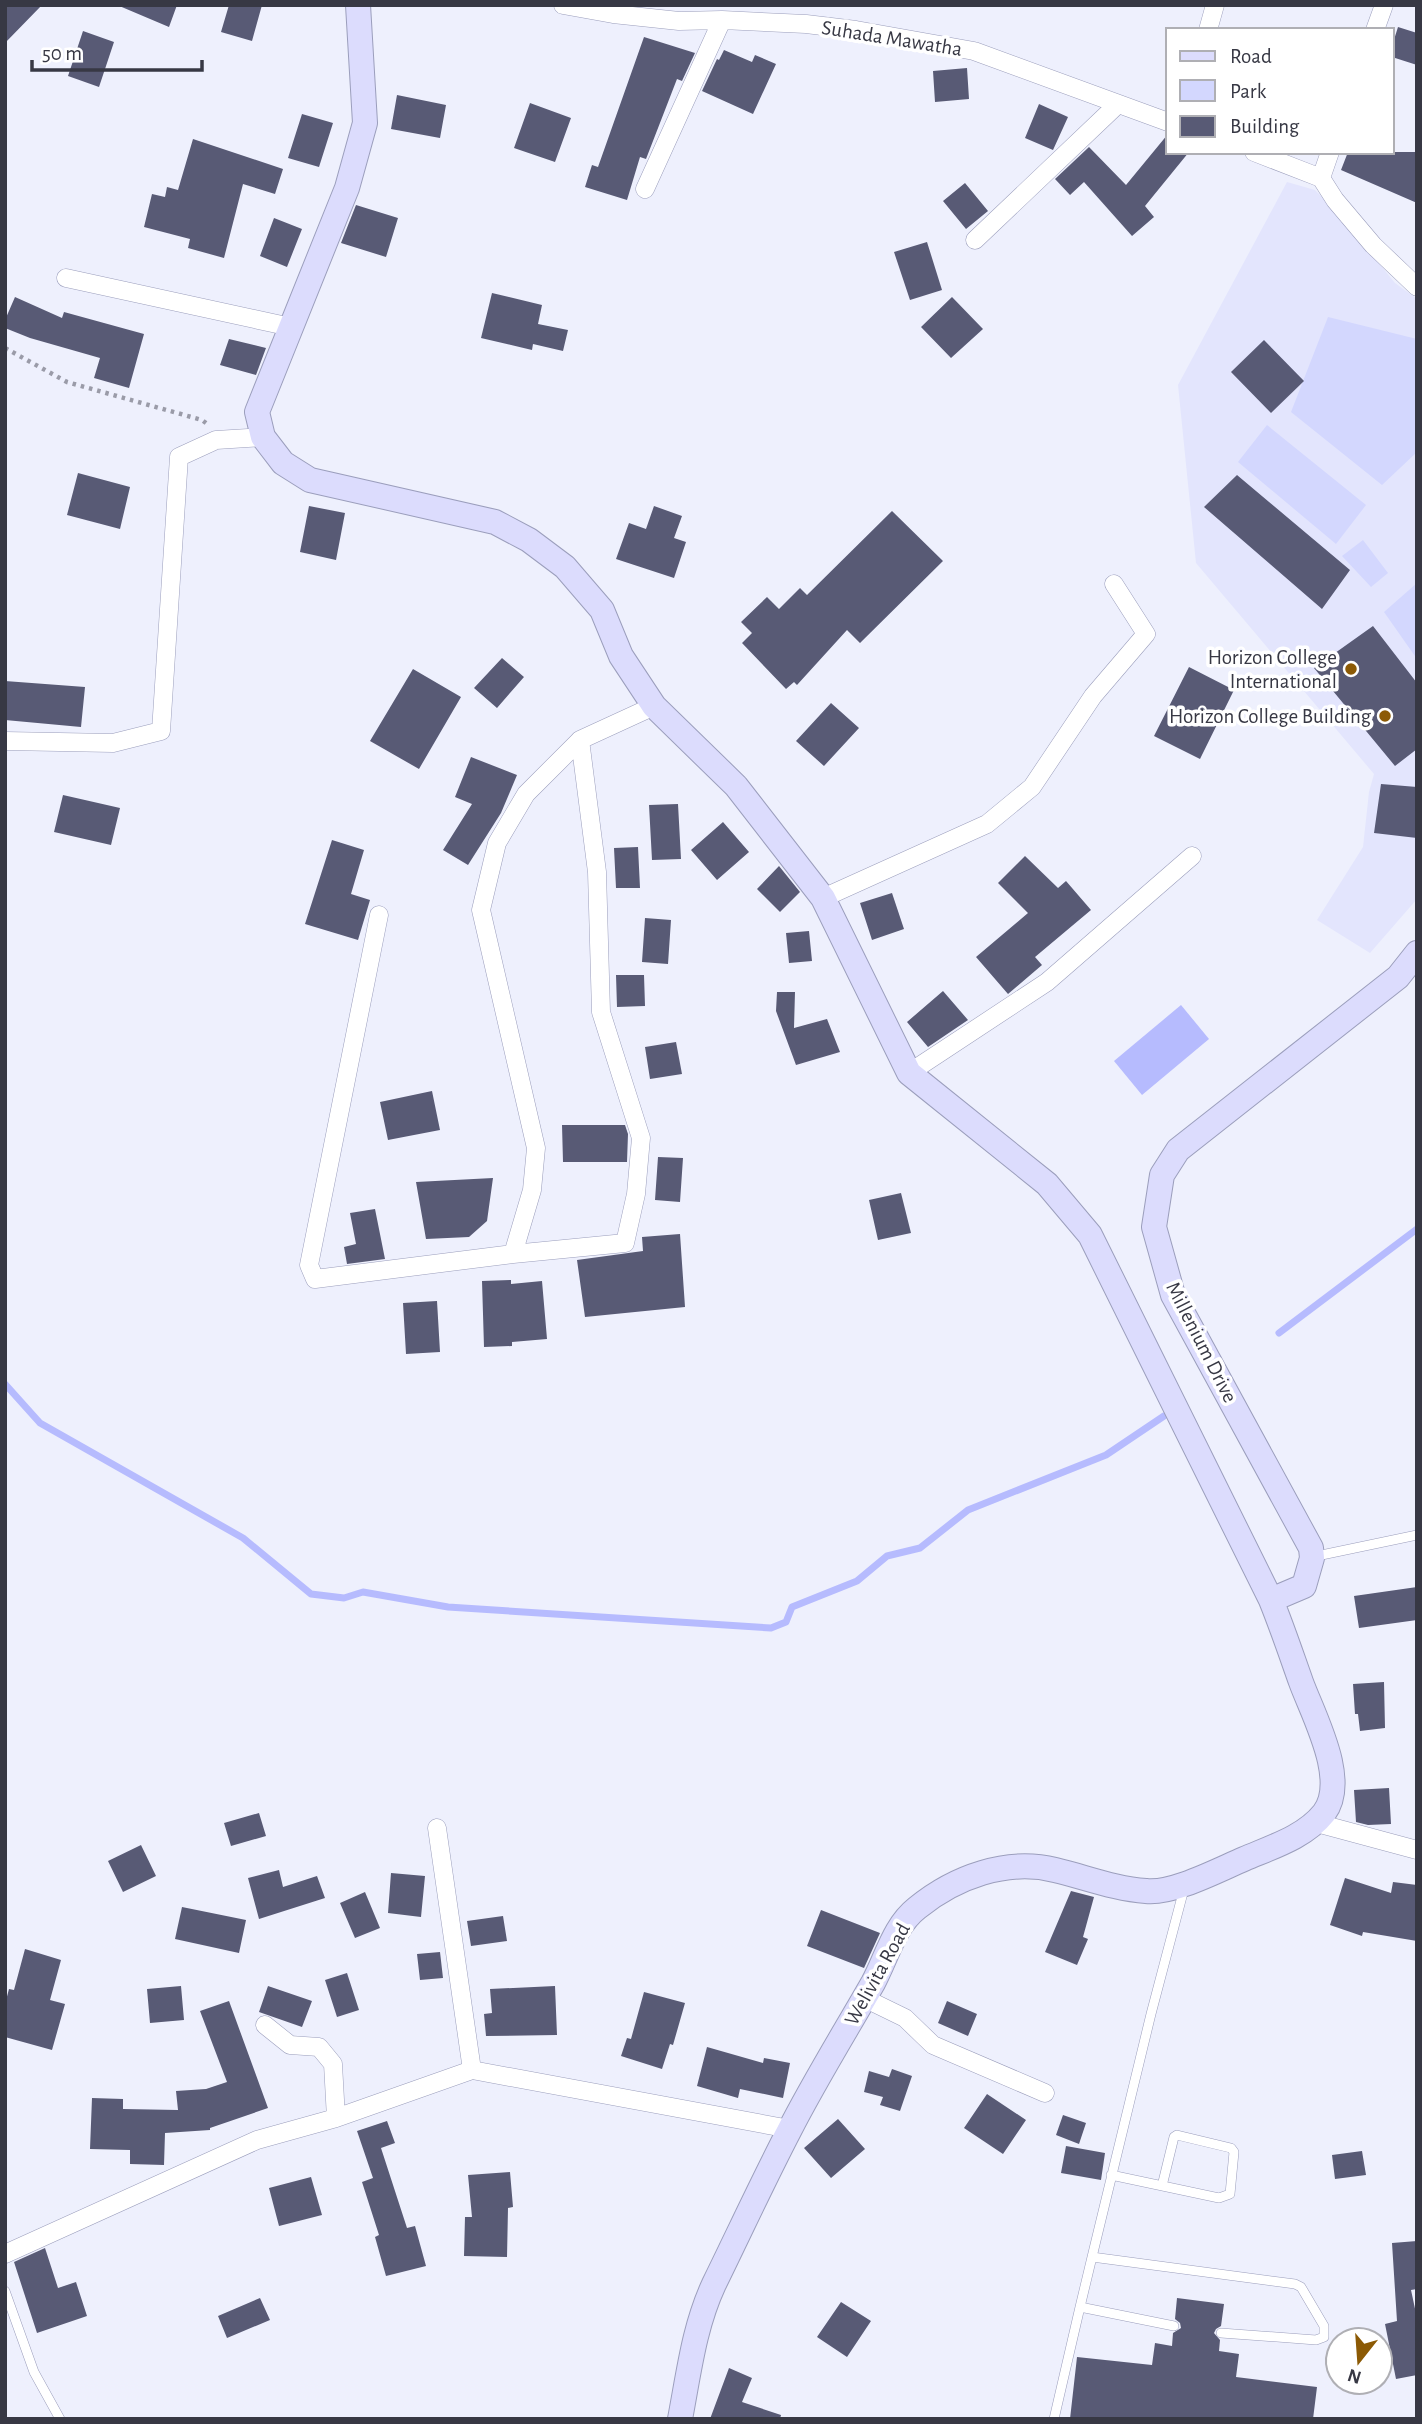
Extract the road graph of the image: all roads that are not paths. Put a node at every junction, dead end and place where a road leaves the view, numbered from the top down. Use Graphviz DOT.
graph roads {
  1 [pos="358,5"];
  2 [pos="563,5"];
  3 [pos="807,5"];
  4 [pos="1215,5"];
  5 [pos="1384,5"];
  6 [pos="680,13"];
  7 [pos="722,20"];
  8 [pos="806,24"];
  9 [pos="1209,28"];
  10 [pos="1376,28"];
  11 [pos="1118,104"];
  12 [pos="1166,121"];
  13 [pos="1259,154"];
  14 [pos="1329,154"];
  15 [pos="1321,178"];
  16 [pos="645,189"];
  17 [pos="975,240"];
  18 [pos="66,278"];
  19 [pos="1417,287"];
  20 [pos="291,327"];
  21 [pos="263,437"];
  22 [pos="1114,584"];
  23 [pos="654,706"];
  24 [pos="580,740"];
  25 [pos="5,741"];
  26 [pos="1192,856"];
  27 [pos="823,898"];
  28 [pos="379,915"];
  29 [pos="1417,953"];
  30 [pos="909,1073"];
  31 [pos="513,1254"];
  32 [pos="1417,1535"];
  33 [pos="1311,1558"];
  34 [pos="1271,1600"];
  35 [pos="1313,1822"];
  36 [pos="437,1828"];
  37 [pos="1417,1850"];
  38 [pos="1185,1884"];
  39 [pos="864,1998"];
  40 [pos="265,2025"];
  41 [pos="472,2070"];
  42 [pos="1045,2093"];
  43 [pos="335,2118"];
  44 [pos="790,2129"];
  45 [pos="1111,2175"];
  46 [pos="1162,2186"];
  47 [pos="5,2254"];
  48 [pos="1092,2256"];
  49 [pos="5,2291"];
  50 [pos="1080,2307"];
  51 [pos="1174,2326"];
  52 [pos="1221,2333"];
  53 [pos="60,2419"];
  54 [pos="680,2419"];
  55 [pos="1054,2419"];
  1 -- 20 [label="street"];
  2 -- 6 [label="street, Suhada Mawatha"];
  3 -- 8 [label="street"];
  4 -- 9 [label="street"];
  5 -- 10 [label="street"];
  6 -- 7 [label="street, Suhada Mawatha"];
  7 -- 8 [label="street, Suhada Mawatha"];
  7 -- 16 [label="street"];
  8 -- 11 [label="street, Suhada Mawatha"];
  11 -- 12 [label="street, Suhada Mawatha"];
  11 -- 17 [label="street"];
  13 -- 15 [label="street"];
  14 -- 15 [label="street"];
  15 -- 19 [label="street"];
  18 -- 20 [label="street"];
  20 -- 21 [label="street"];
  21 -- 23 [label="street"];
  21 -- 25 [label="street"];
  22 -- 27 [label="street"];
  23 -- 24 [label="street"];
  23 -- 27 [label="street"];
  24 -- 31 [label="street"];
  24 -- 31 [label="street"];
  26 -- 30 [label="street"];
  27 -- 30 [label="street"];
  28 -- 31 [label="street"];
  29 -- 33 [label="street, Millenium Drive"];
  30 -- 34 [label="street, Welivita Road"];
  32 -- 33 [label="lane"];
  33 -- 34 [label="street"];
  34 -- 35 [label="street, Welivita Road"];
  35 -- 37 [label="street"];
  35 -- 38 [label="street, Welivita Road"];
  36 -- 41 [label="street"];
  38 -- 39 [label="street, Welivita Road"];
  38 -- 45 [label="lane"];
  39 -- 42 [label="street"];
  39 -- 44 [label="street, Welivita Road"];
  40 -- 43 [label="street"];
  41 -- 43 [label="street"];
  41 -- 44 [label="street"];
  43 -- 47 [label="street"];
  44 -- 54 [label="street, Welivita Road"];
  45 -- 46 [label="lane"];
  45 -- 48 [label="lane"];
  46 -- 46 [label="lane"];
  48 -- 50 [label="lane"];
  48 -- 52 [label="lane"];
  49 -- 53 [label="lane"];
  50 -- 51 [label="lane"];
  50 -- 55 [label="lane"];
}
